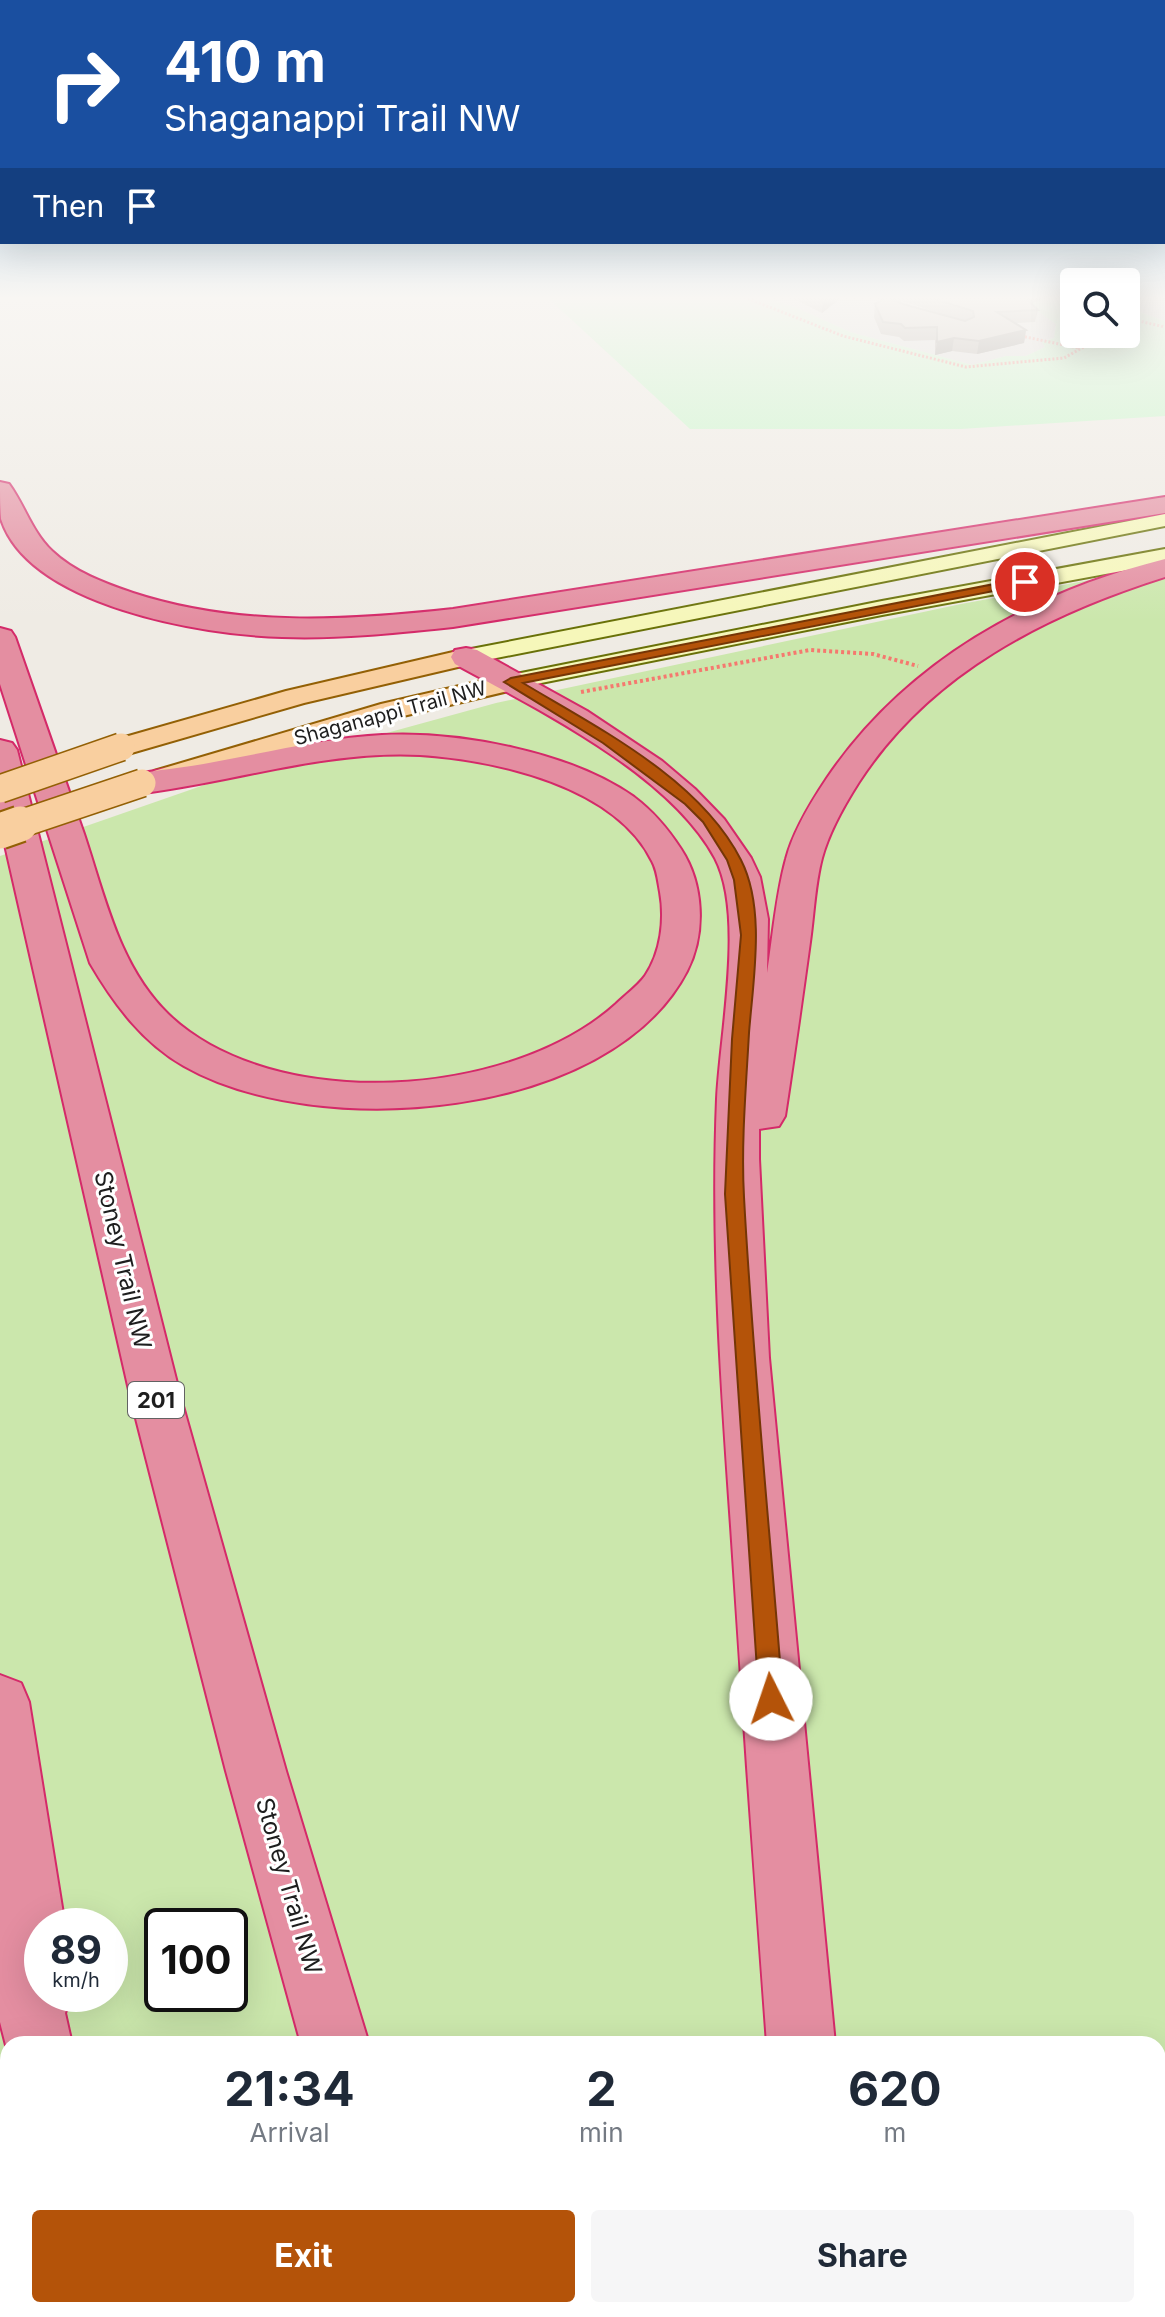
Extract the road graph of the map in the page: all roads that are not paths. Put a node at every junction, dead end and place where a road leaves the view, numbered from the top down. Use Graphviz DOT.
graph roads {
  1 [pos="0,490"];
  2 [pos="1165,505"];
  3 [pos="1165,520"];
  4 [pos="1165,556"];
  5 [pos="1165,568"];
  6 [pos="0,637"];
  7 [pos="466,657"];
  8 [pos="525,679"];
  9 [pos="0,750"];
  10 [pos="142,783"];
  11 [pos="0,789"];
  12 [pos="0,831"];
  13 [pos="751,1446"];
  14 [pos="0,1702"];
  15 [pos="0,1867"];
  16 [pos="30,1908"];
  17 [pos="45,2012"];
  18 [pos="36,2036"];
  19 [pos="48,2036"];
  20 [pos="333,2036"];
  21 [pos="800,2036"];
  1 -- 2 [label="highway"];
  3 -- 7 [label="main road, Shaganappi Trail NW"];
  4 -- 8 [label="main road, Shaganappi Trail NW"];
  5 -- 13 [label="highway"];
  6 -- 10 [label="highway"];
  7 -- 8 [label="highway"];
  7 -- 11 [label="main road, Shaganappi Trail NW, bridge"];
  8 -- 10 [label="main road, Shaganappi Trail NW"];
  8 -- 13 [label="highway"];
  9 -- 20 [label="highway, Stoney Trail NW / 201"];
  10 -- 12 [label="main road, Shaganappi Trail NW, bridge"];
  13 -- 21 [label="highway"];
  14 -- 16 [label="highway"];
  15 -- 18 [label="highway"];
  17 -- 19 [label="highway"];
}
